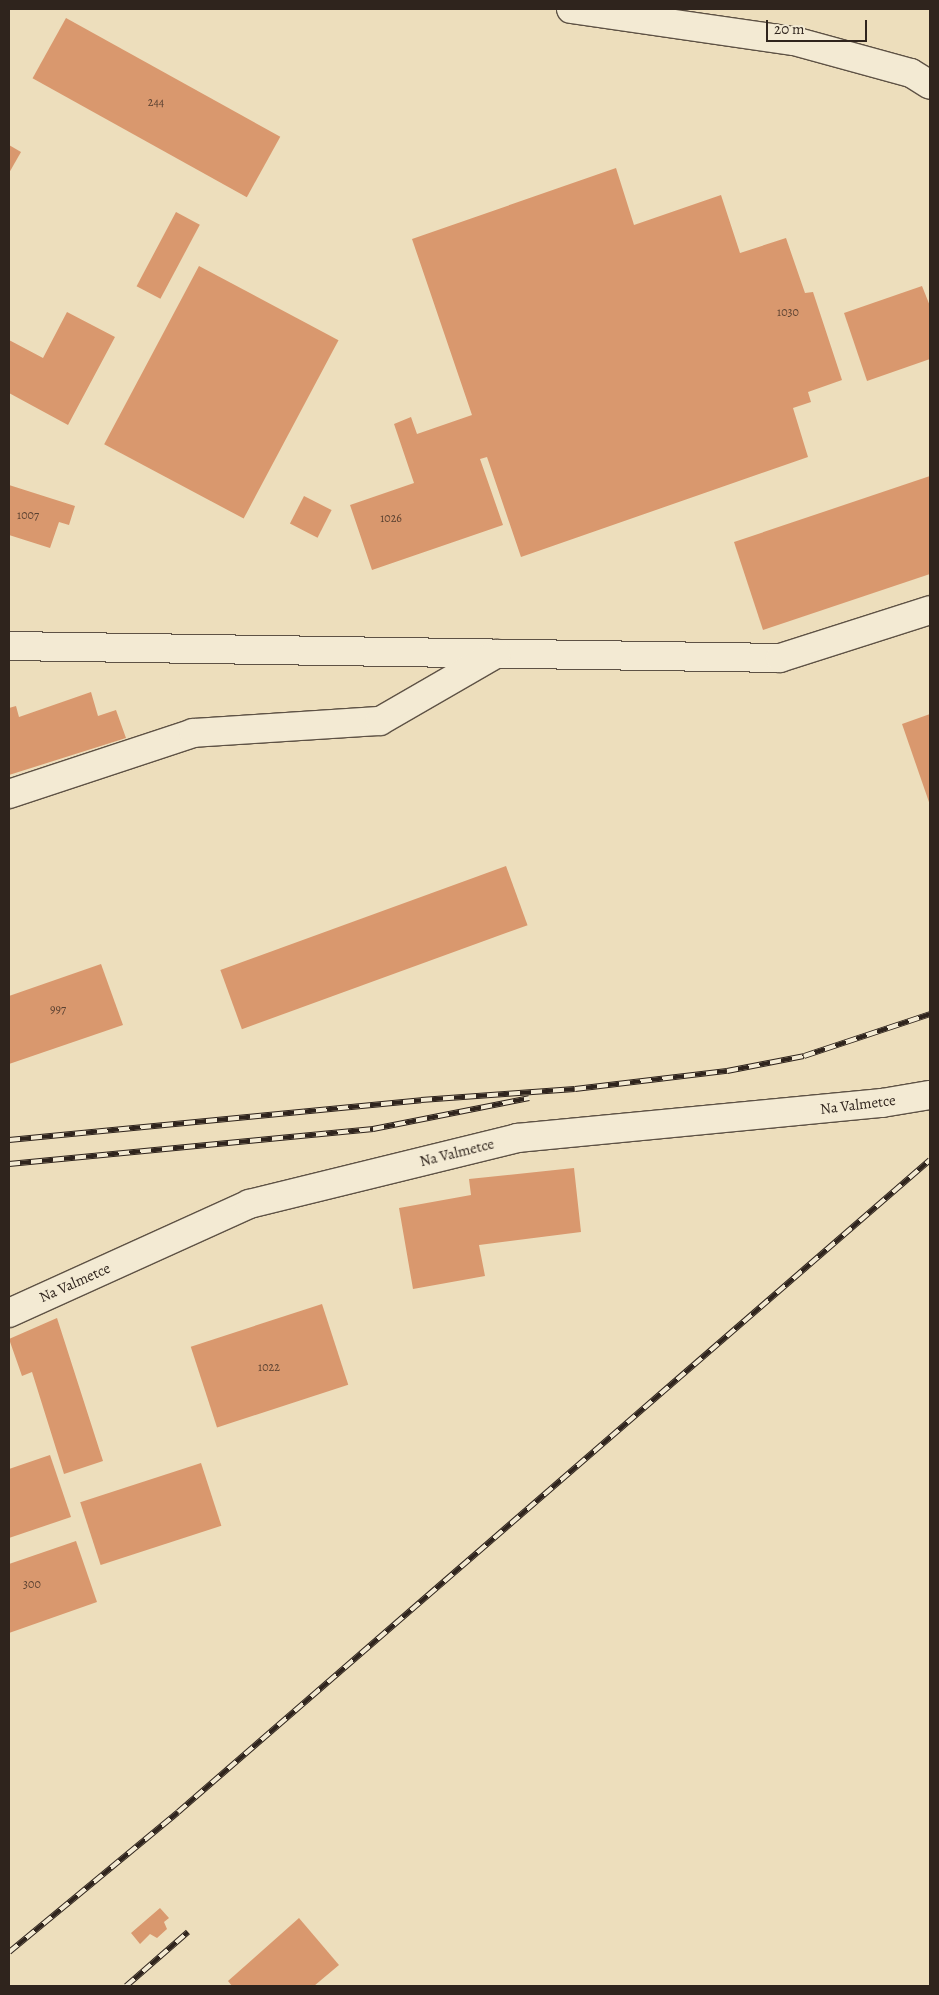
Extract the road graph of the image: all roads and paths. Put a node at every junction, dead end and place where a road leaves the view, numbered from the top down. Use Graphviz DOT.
graph roads {
  1 [pos="571,9"];
  2 [pos="930,85"];
  3 [pos="930,610"];
  4 [pos="9,646"];
  5 [pos="498,653"];
  6 [pos="9,794"];
  7 [pos="930,1095"];
  8 [pos="9,1313"];
  1 -- 2 [label="street"];
  3 -- 5 [label="street"];
  4 -- 5 [label="street"];
  5 -- 6 [label="street"];
  7 -- 8 [label="street, Na Valmetce"];
}
